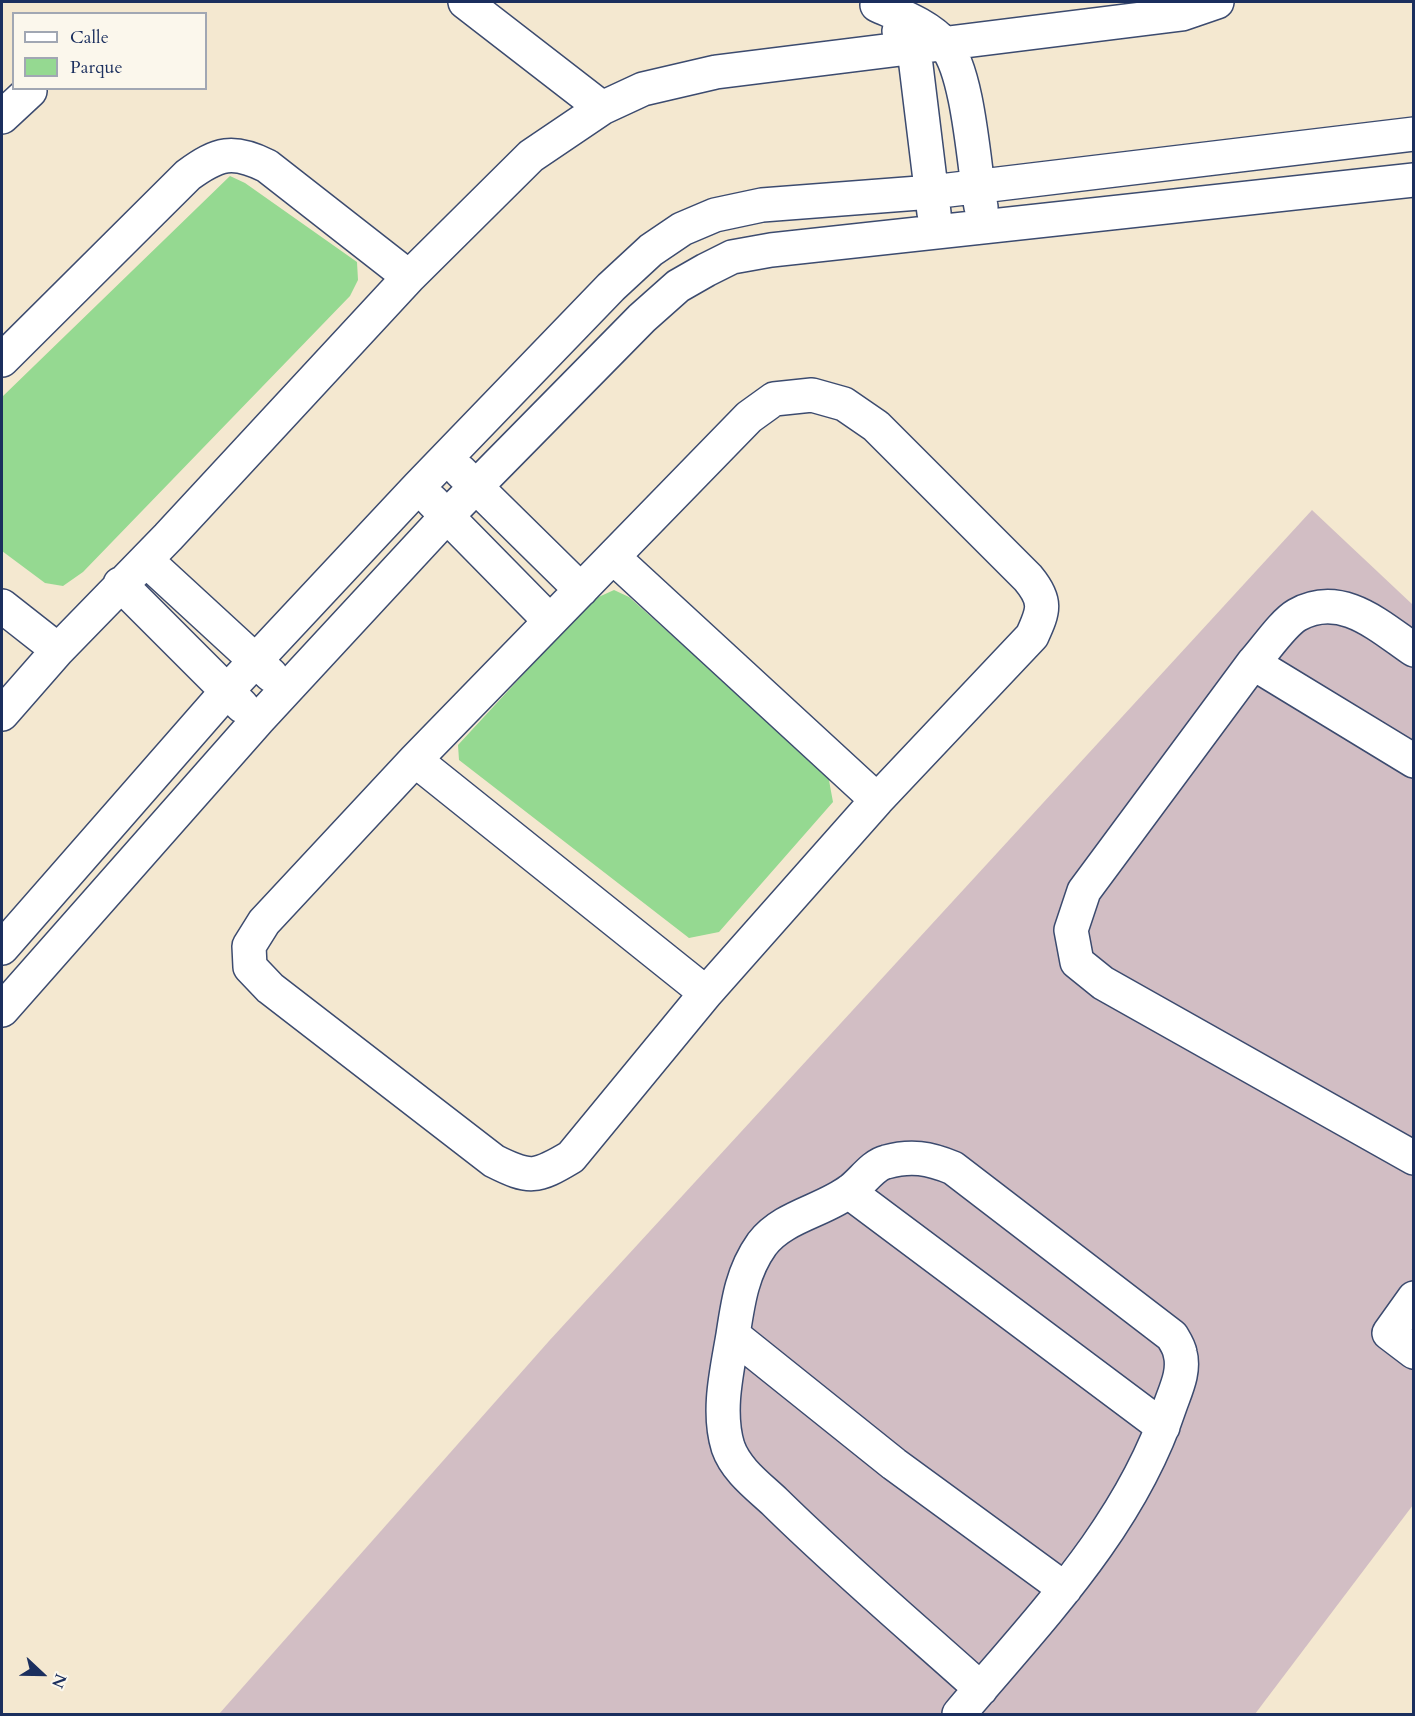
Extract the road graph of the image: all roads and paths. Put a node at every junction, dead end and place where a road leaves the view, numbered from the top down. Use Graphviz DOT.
graph roads {
  1 [pos="465,2"];
  2 [pos="1217,2"];
  3 [pos="874,3"];
  4 [pos="930,47"];
  5 [pos="30,91"];
  6 [pos="602,108"];
  7 [pos="2,117"];
  8 [pos="1413,134"];
  9 [pos="1413,180"];
  10 [pos="977,186"];
  11 [pos="932,192"];
  12 [pos="984,225"];
  13 [pos="936,230"];
  14 [pos="409,277"];
  15 [pos="2,360"];
  16 [pos="447,459"];
  17 [pos="418,487"];
  18 [pos="476,487"];
  19 [pos="447,516"];
  20 [pos="613,557"];
  21 [pos="146,560"];
  22 [pos="120,584"];
  23 [pos="581,590"];
  24 [pos="2,606"];
  25 [pos="550,621"];
  26 [pos="58,650"];
  27 [pos="1413,650"];
  28 [pos="257,659"];
  29 [pos="1253,663"];
  30 [pos="227,690"];
  31 [pos="287,691"];
  32 [pos="2,714"];
  33 [pos="258,720"];
  34 [pos="415,760"];
  35 [pos="1413,761"];
  36 [pos="877,800"];
  37 [pos="2,948"];
  38 [pos="706,993"];
  39 [pos="2,1010"];
  40 [pos="1413,1158"];
  41 [pos="849,1192"];
  42 [pos="1413,1298"];
  43 [pos="734,1335"];
  44 [pos="1413,1352"];
  45 [pos="1163,1427"];
  46 [pos="1065,1589"];
  47 [pos="981,1689"];
  48 [pos="959,1714"];
  1 -- 6 [label="street"];
  2 -- 4 [label="street"];
  3 -- 4 [label="street"];
  4 -- 6 [label="street"];
  4 -- 10 [label="street"];
  4 -- 11 [label="street"];
  5 -- 7 [label="street"];
  6 -- 14 [label="street"];
  8 -- 10 [label="street"];
  9 -- 12 [label="street"];
  10 -- 11 [label="street"];
  10 -- 12 [label="street"];
  11 -- 13 [label="street"];
  11 -- 16 [label="street"];
  12 -- 13 [label="street"];
  13 -- 18 [label="street"];
  14 -- 15 [label="street"];
  14 -- 21 [label="street"];
  16 -- 17 [label="street"];
  16 -- 18 [label="street"];
  17 -- 19 [label="street"];
  17 -- 28 [label="street"];
  18 -- 19 [label="street"];
  18 -- 23 [label="street"];
  19 -- 25 [label="street"];
  19 -- 31 [label="street"];
  20 -- 23 [label="street"];
  20 -- 36 [label="street"];
  20 -- 36 [label="street"];
  21 -- 22 [label="street"];
  21 -- 28 [label="street"];
  22 -- 26 [label="street"];
  22 -- 30 [label="street"];
  23 -- 25 [label="street"];
  24 -- 26 [label="street"];
  25 -- 34 [label="street"];
  26 -- 32 [label="street"];
  27 -- 29 [label="street"];
  28 -- 30 [label="street"];
  28 -- 31 [label="street"];
  29 -- 35 [label="street"];
  29 -- 40 [label="street"];
  30 -- 33 [label="street"];
  30 -- 37 [label="street"];
  31 -- 33 [label="street"];
  33 -- 39 [label="street"];
  34 -- 38 [label="street"];
  34 -- 38 [label="street"];
  36 -- 38 [label="street"];
  41 -- 43 [label="street"];
  41 -- 45 [label="street"];
  41 -- 45 [label="street"];
  42 -- 44 [label="street"];
  43 -- 46 [label="street"];
  43 -- 47 [label="street"];
  45 -- 46 [label="street"];
  46 -- 47 [label="street"];
  47 -- 48 [label="street"];
}
